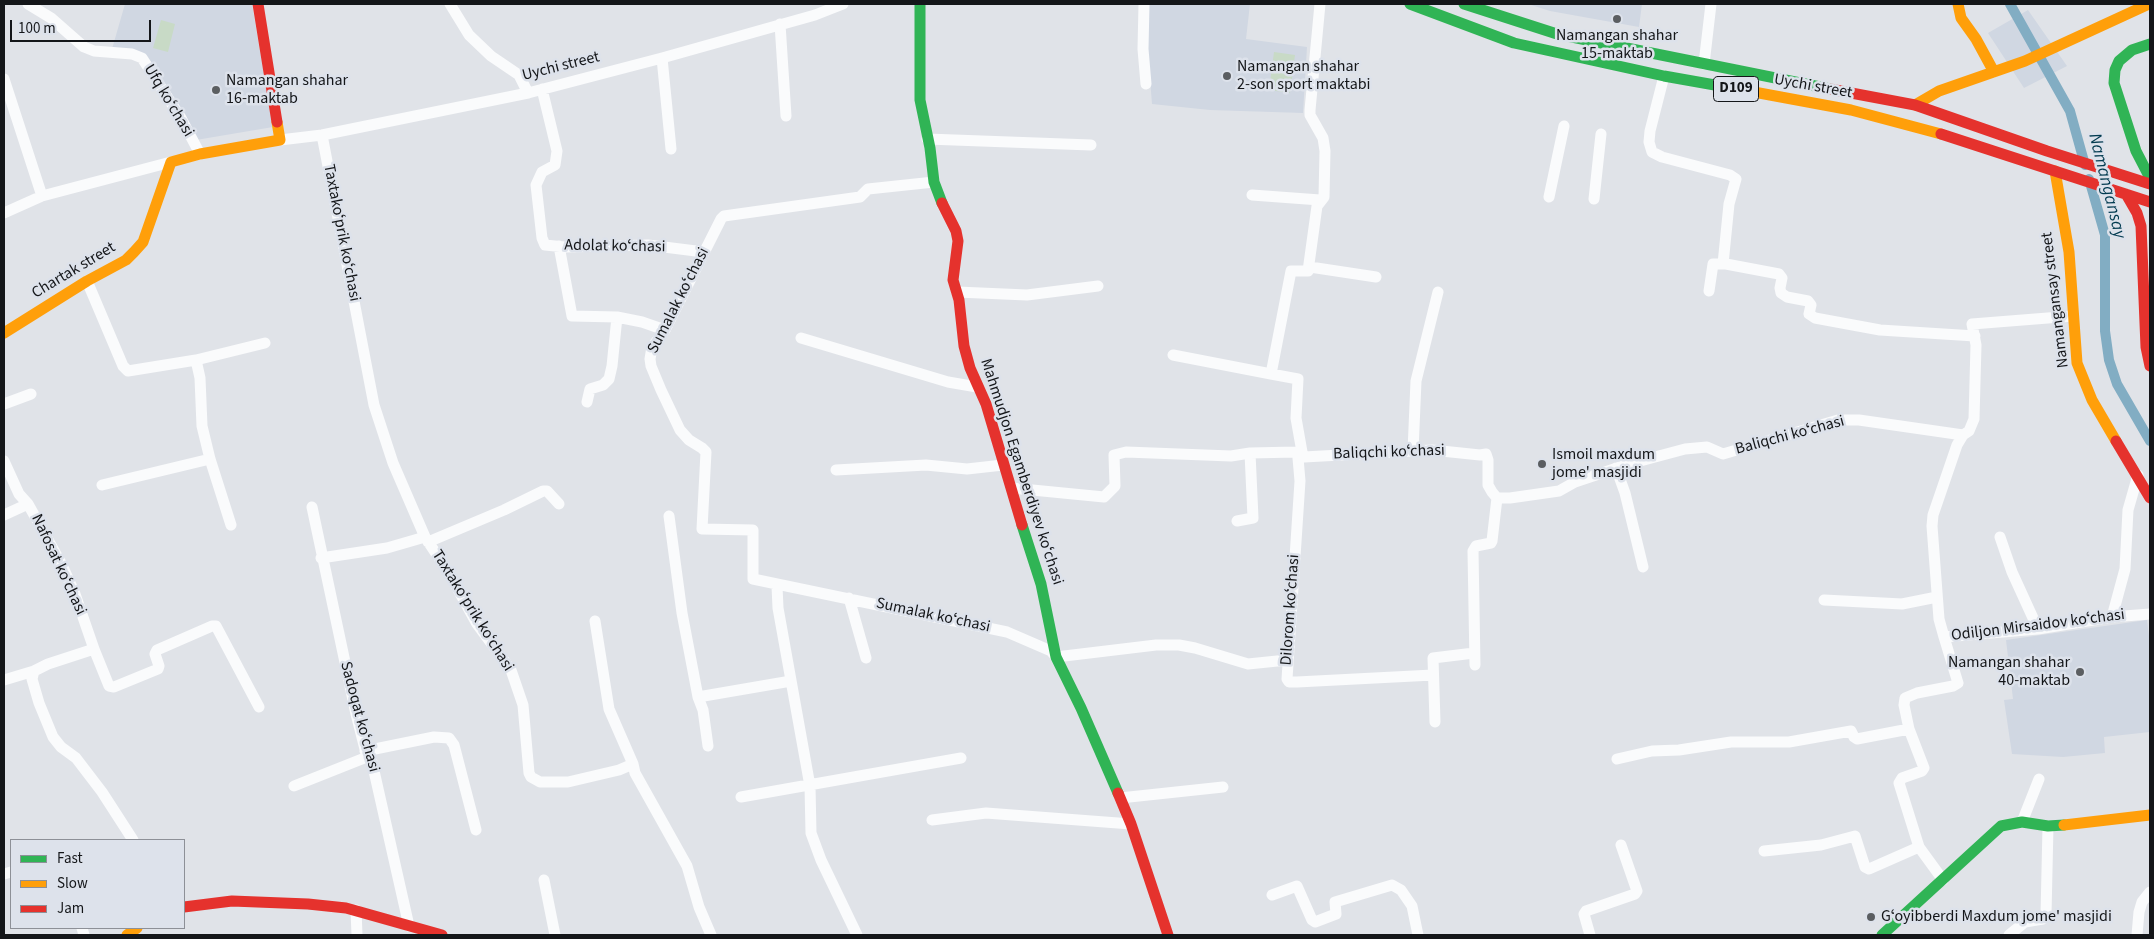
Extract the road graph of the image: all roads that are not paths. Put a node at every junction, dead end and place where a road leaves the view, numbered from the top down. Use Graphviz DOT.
graph roads {
  1 [pos="28,4"];
  2 [pos="258,4"];
  3 [pos="450,4"];
  4 [pos="844,4"];
  5 [pos="920,4"];
  6 [pos="1144,4"];
  7 [pos="1320,4"];
  8 [pos="1410,4"];
  9 [pos="1464,4"];
  10 [pos="1711,4"];
  11 [pos="1948,4"];
  12 [pos="1958,4"];
  13 [pos="2148,4"];
  14 [pos="1961,18"];
  15 [pos="780,24"];
  16 [pos="2150,44"];
  17 [pos="662,58"];
  18 [pos="1704,64"];
  19 [pos="1994,72"];
  20 [pos="1664,76"];
  21 [pos="4,79"];
  22 [pos="1146,84"];
  23 [pos="542,89"];
  24 [pos="528,93"];
  25 [pos="1915,104"];
  26 [pos="786,116"];
  27 [pos="1564,126"];
  28 [pos="1975,126"];
  29 [pos="1602,134"];
  30 [pos="322,135"];
  31 [pos="927,139"];
  32 [pos="280,140"];
  33 [pos="1970,142"];
  34 [pos="1091,145"];
  35 [pos="671,149"];
  36 [pos="200,154"];
  37 [pos="172,162"];
  38 [pos="2059,172"];
  39 [pos="2150,178"];
  40 [pos="934,182"];
  41 [pos="2150,184"];
  42 [pos="2126,194"];
  43 [pos="1252,195"];
  44 [pos="42,196"];
  45 [pos="1549,197"];
  46 [pos="1594,199"];
  47 [pos="1320,200"];
  48 [pos="2150,202"];
  49 [pos="4,213"];
  50 [pos="559,246"];
  51 [pos="704,252"];
  52 [pos="1723,264"];
  53 [pos="1310,267"];
  54 [pos="1376,277"];
  55 [pos="87,281"];
  56 [pos="1098,286"];
  57 [pos="957,292"];
  58 [pos="1438,292"];
  59 [pos="1709,292"];
  60 [pos="2073,316"];
  61 [pos="618,317"];
  62 [pos="664,330"];
  63 [pos="4,333"];
  64 [pos="1975,336"];
  65 [pos="801,338"];
  66 [pos="265,343"];
  67 [pos="1173,356"];
  68 [pos="196,360"];
  69 [pos="2150,366"];
  70 [pos="1271,374"];
  71 [pos="978,387"];
  72 [pos="31,394"];
  73 [pos="587,402"];
  74 [pos="4,404"];
  75 [pos="1963,435"];
  76 [pos="1414,451"];
  77 [pos="1250,453"];
  78 [pos="1300,455"];
  79 [pos="210,459"];
  80 [pos="4,461"];
  81 [pos="1003,465"];
  82 [pos="1616,468"];
  83 [pos="836,470"];
  84 [pos="2138,475"];
  85 [pos="102,485"];
  86 [pos="1012,488"];
  87 [pos="1497,498"];
  88 [pos="2150,498"];
  89 [pos="28,504"];
  90 [pos="558,504"];
  91 [pos="312,507"];
  92 [pos="4,515"];
  93 [pos="669,516"];
  94 [pos="1237,521"];
  95 [pos="231,525"];
  96 [pos="2000,537"];
  97 [pos="426,539"];
  98 [pos="321,558"];
  99 [pos="1643,567"];
  100 [pos="777,586"];
  101 [pos="1937,597"];
  102 [pos="849,598"];
  103 [pos="1824,600"];
  104 [pos="2150,614"];
  105 [pos="2112,617"];
  106 [pos="595,621"];
  107 [pos="2038,629"];
  108 [pos="1944,637"];
  109 [pos="94,649"];
  110 [pos="1056,657"];
  111 [pos="866,658"];
  112 [pos="1287,660"];
  113 [pos="34,671"];
  114 [pos="1433,675"];
  115 [pos="4,680"];
  116 [pos="791,681"];
  117 [pos="698,697"];
  118 [pos="259,707"];
  119 [pos="1435,722"];
  120 [pos="1909,729"];
  121 [pos="708,746"];
  122 [pos="366,754"];
  123 [pos="961,758"];
  124 [pos="1617,759"];
  125 [pos="633,764"];
  126 [pos="2039,779"];
  127 [pos="294,786"];
  128 [pos="810,786"];
  129 [pos="1223,787"];
  130 [pos="741,797"];
  131 [pos="1120,798"];
  132 [pos="2150,815"];
  133 [pos="932,820"];
  134 [pos="2022,822"];
  135 [pos="1131,824"];
  136 [pos="2048,826"];
  137 [pos="476,830"];
  138 [pos="132,839"];
  139 [pos="1621,845"];
  140 [pos="1919,847"];
  141 [pos="1764,851"];
  142 [pos="544,880"];
  143 [pos="1943,880"];
  144 [pos="2150,892"];
  145 [pos="1272,895"];
  146 [pos="185,907"];
  147 [pos="356,910"];
  148 [pos="409,926"];
  149 [pos="357,935"];
  150 [pos="442,935"];
  151 [pos="555,935"];
  152 [pos="711,935"];
  153 [pos="857,935"];
  154 [pos="1168,935"];
  155 [pos="1418,935"];
  156 [pos="1590,935"];
  157 [pos="1882,935"];
  158 [pos="2009,935"];
  159 [pos="2137,935"];
  1 -- 36 [label="street, Ufq koʻchasi"];
  2 -- 32 [label="main road"];
  3 -- 24 [label="street"];
  4 -- 15 [label="street, Uychi street"];
  5 -- 31 [label="main road, Mahmudjon Egamberdiyev koʻchasi"];
  6 -- 22 [label="street"];
  7 -- 47 [label="street"];
  8 -- 20 [label="main road, Uychi street / D109"];
  9 -- 18 [label="main road, Uychi street / D109"];
  10 -- 18 [label="street"];
  11 -- 14 [label="street"];
  12 -- 14 [label="main road"];
  13 -- 19 [label="main road"];
  14 -- 19 [label="main road"];
  15 -- 17 [label="street, Uychi street"];
  15 -- 26 [label="street"];
  16 -- 39 [label="main road"];
  17 -- 23 [label="street, Uychi street"];
  17 -- 35 [label="street"];
  18 -- 25 [label="main road, Uychi street / D109"];
  19 -- 25 [label="main road"];
  20 -- 33 [label="main road, Uychi street / D109"];
  20 -- 52 [label="street"];
  21 -- 44 [label="street"];
  23 -- 24 [label="street, Uychi street"];
  23 -- 50 [label="street, Adolat koʻchasi"];
  24 -- 30 [label="street, Uychi street"];
  25 -- 28 [label="main road, Uychi street / D109"];
  27 -- 45 [label="street"];
  28 -- 33 [label="main road"];
  28 -- 41 [label="main road, Uychi street / D109"];
  29 -- 46 [label="street"];
  30 -- 32 [label="street, Uychi street"];
  30 -- 97 [label="street, Taxtakoʻprik koʻchasi"];
  31 -- 34 [label="street"];
  31 -- 40 [label="main road, Mahmudjon Egamberdiyev koʻchasi"];
  32 -- 36 [label="main road"];
  33 -- 38 [label="main road, Uychi street / D109"];
  36 -- 37 [label="main road"];
  37 -- 44 [label="street"];
  37 -- 55 [label="main road, Chartak street"];
  38 -- 42 [label="main road, D109"];
  38 -- 60 [label="main road, Namangansay street"];
  40 -- 51 [label="street, Sumalak koʻchasi"];
  40 -- 57 [label="main road, Mahmudjon Egamberdiyev koʻchasi"];
  42 -- 48 [label="main road, D109"];
  42 -- 69 [label="main road"];
  43 -- 47 [label="street"];
  44 -- 49 [label="street"];
  47 -- 53 [label="street"];
  50 -- 51 [label="street, Adolat koʻchasi"];
  50 -- 61 [label="street"];
  51 -- 62 [label="street, Sumalak koʻchasi"];
  52 -- 59 [label="street"];
  52 -- 64 [label="street"];
  53 -- 54 [label="street"];
  53 -- 70 [label="street"];
  55 -- 63 [label="main road, Chartak street"];
  55 -- 68 [label="street"];
  56 -- 57 [label="street"];
  57 -- 71 [label="main road, Mahmudjon Egamberdiyev koʻchasi"];
  58 -- 76 [label="street"];
  60 -- 64 [label="street"];
  60 -- 84 [label="main road, Namangansay street"];
  61 -- 62 [label="street"];
  61 -- 73 [label="street"];
  62 -- 100 [label="street, Sumalak koʻchasi"];
  64 -- 75 [label="street"];
  65 -- 71 [label="street"];
  66 -- 68 [label="street"];
  67 -- 70 [label="street"];
  68 -- 79 [label="street"];
  70 -- 78 [label="street, Dilorom koʻchasi"];
  71 -- 81 [label="main road, Mahmudjon Egamberdiyev koʻchasi"];
  72 -- 74 [label="street"];
  75 -- 82 [label="street, Baliqchi koʻchasi"];
  75 -- 101 [label="street"];
  76 -- 78 [label="street, Baliqchi koʻchasi"];
  76 -- 87 [label="street, Baliqchi koʻchasi"];
  77 -- 78 [label="street, Baliqchi koʻchasi"];
  77 -- 86 [label="street, Baliqchi koʻchasi"];
  77 -- 94 [label="street"];
  78 -- 112 [label="street, Dilorom koʻchasi"];
  79 -- 85 [label="street"];
  79 -- 95 [label="street"];
  80 -- 89 [label="street, Nafosat koʻchasi"];
  81 -- 83 [label="street"];
  81 -- 86 [label="main road, Mahmudjon Egamberdiyev koʻchasi"];
  82 -- 87 [label="street, Baliqchi koʻchasi"];
  82 -- 99 [label="street"];
  84 -- 88 [label="main road, Namangansay street"];
  84 -- 105 [label="street"];
  86 -- 110 [label="main road, Mahmudjon Egamberdiyev koʻchasi"];
  87 -- 114 [label="street"];
  89 -- 92 [label="street"];
  89 -- 109 [label="street, Nafosat koʻchasi"];
  90 -- 97 [label="street"];
  91 -- 98 [label="street, Sadoqat koʻchasi"];
  93 -- 117 [label="street"];
  96 -- 107 [label="street"];
  97 -- 98 [label="street"];
  97 -- 125 [label="street, Taxtakoʻprik koʻchasi"];
  98 -- 122 [label="street, Sadoqat koʻchasi"];
  100 -- 102 [label="street, Sumalak koʻchasi"];
  100 -- 116 [label="street"];
  101 -- 103 [label="street"];
  101 -- 108 [label="street"];
  102 -- 110 [label="street, Sumalak koʻchasi"];
  102 -- 111 [label="street"];
  104 -- 105 [label="street, Odiljon Mirsaidov koʻchasi"];
  105 -- 107 [label="street, Odiljon Mirsaidov koʻchasi"];
  106 -- 125 [label="street"];
  107 -- 108 [label="street, Odiljon Mirsaidov koʻchasi"];
  108 -- 120 [label="street, Odiljon Mirsaidov koʻchasi"];
  109 -- 113 [label="street"];
  109 -- 118 [label="street, Nafosat koʻchasi"];
  110 -- 112 [label="street"];
  110 -- 131 [label="main road, Mahmudjon Egamberdiyev koʻchasi"];
  112 -- 114 [label="street, Dilorom koʻchasi"];
  113 -- 115 [label="street"];
  113 -- 138 [label="street"];
  114 -- 119 [label="street"];
  116 -- 117 [label="street"];
  116 -- 128 [label="street"];
  117 -- 121 [label="street"];
  120 -- 124 [label="street"];
  120 -- 140 [label="street, Odiljon Mirsaidov koʻchasi"];
  122 -- 127 [label="street"];
  122 -- 137 [label="street"];
  122 -- 148 [label="street, Sadoqat koʻchasi"];
  123 -- 128 [label="street"];
  125 -- 152 [label="street"];
  126 -- 134 [label="street"];
  128 -- 130 [label="street"];
  128 -- 153 [label="street"];
  129 -- 131 [label="street"];
  131 -- 135 [label="main road, Mahmudjon Egamberdiyev koʻchasi"];
  132 -- 136 [label="main road"];
  133 -- 135 [label="street"];
  134 -- 136 [label="main road"];
  134 -- 143 [label="main road"];
  135 -- 154 [label="main road, Mahmudjon Egamberdiyev koʻchasi"];
  136 -- 158 [label="street"];
  139 -- 156 [label="street"];
  140 -- 141 [label="street"];
  140 -- 143 [label="street, Odiljon Mirsaidov koʻchasi"];
  142 -- 151 [label="street"];
  143 -- 157 [label="main road"];
  144 -- 159 [label="street"];
  145 -- 155 [label="street"];
  146 -- 147 [label="main road"];
  147 -- 148 [label="main road"];
  147 -- 149 [label="street"];
  148 -- 150 [label="main road"];
}
